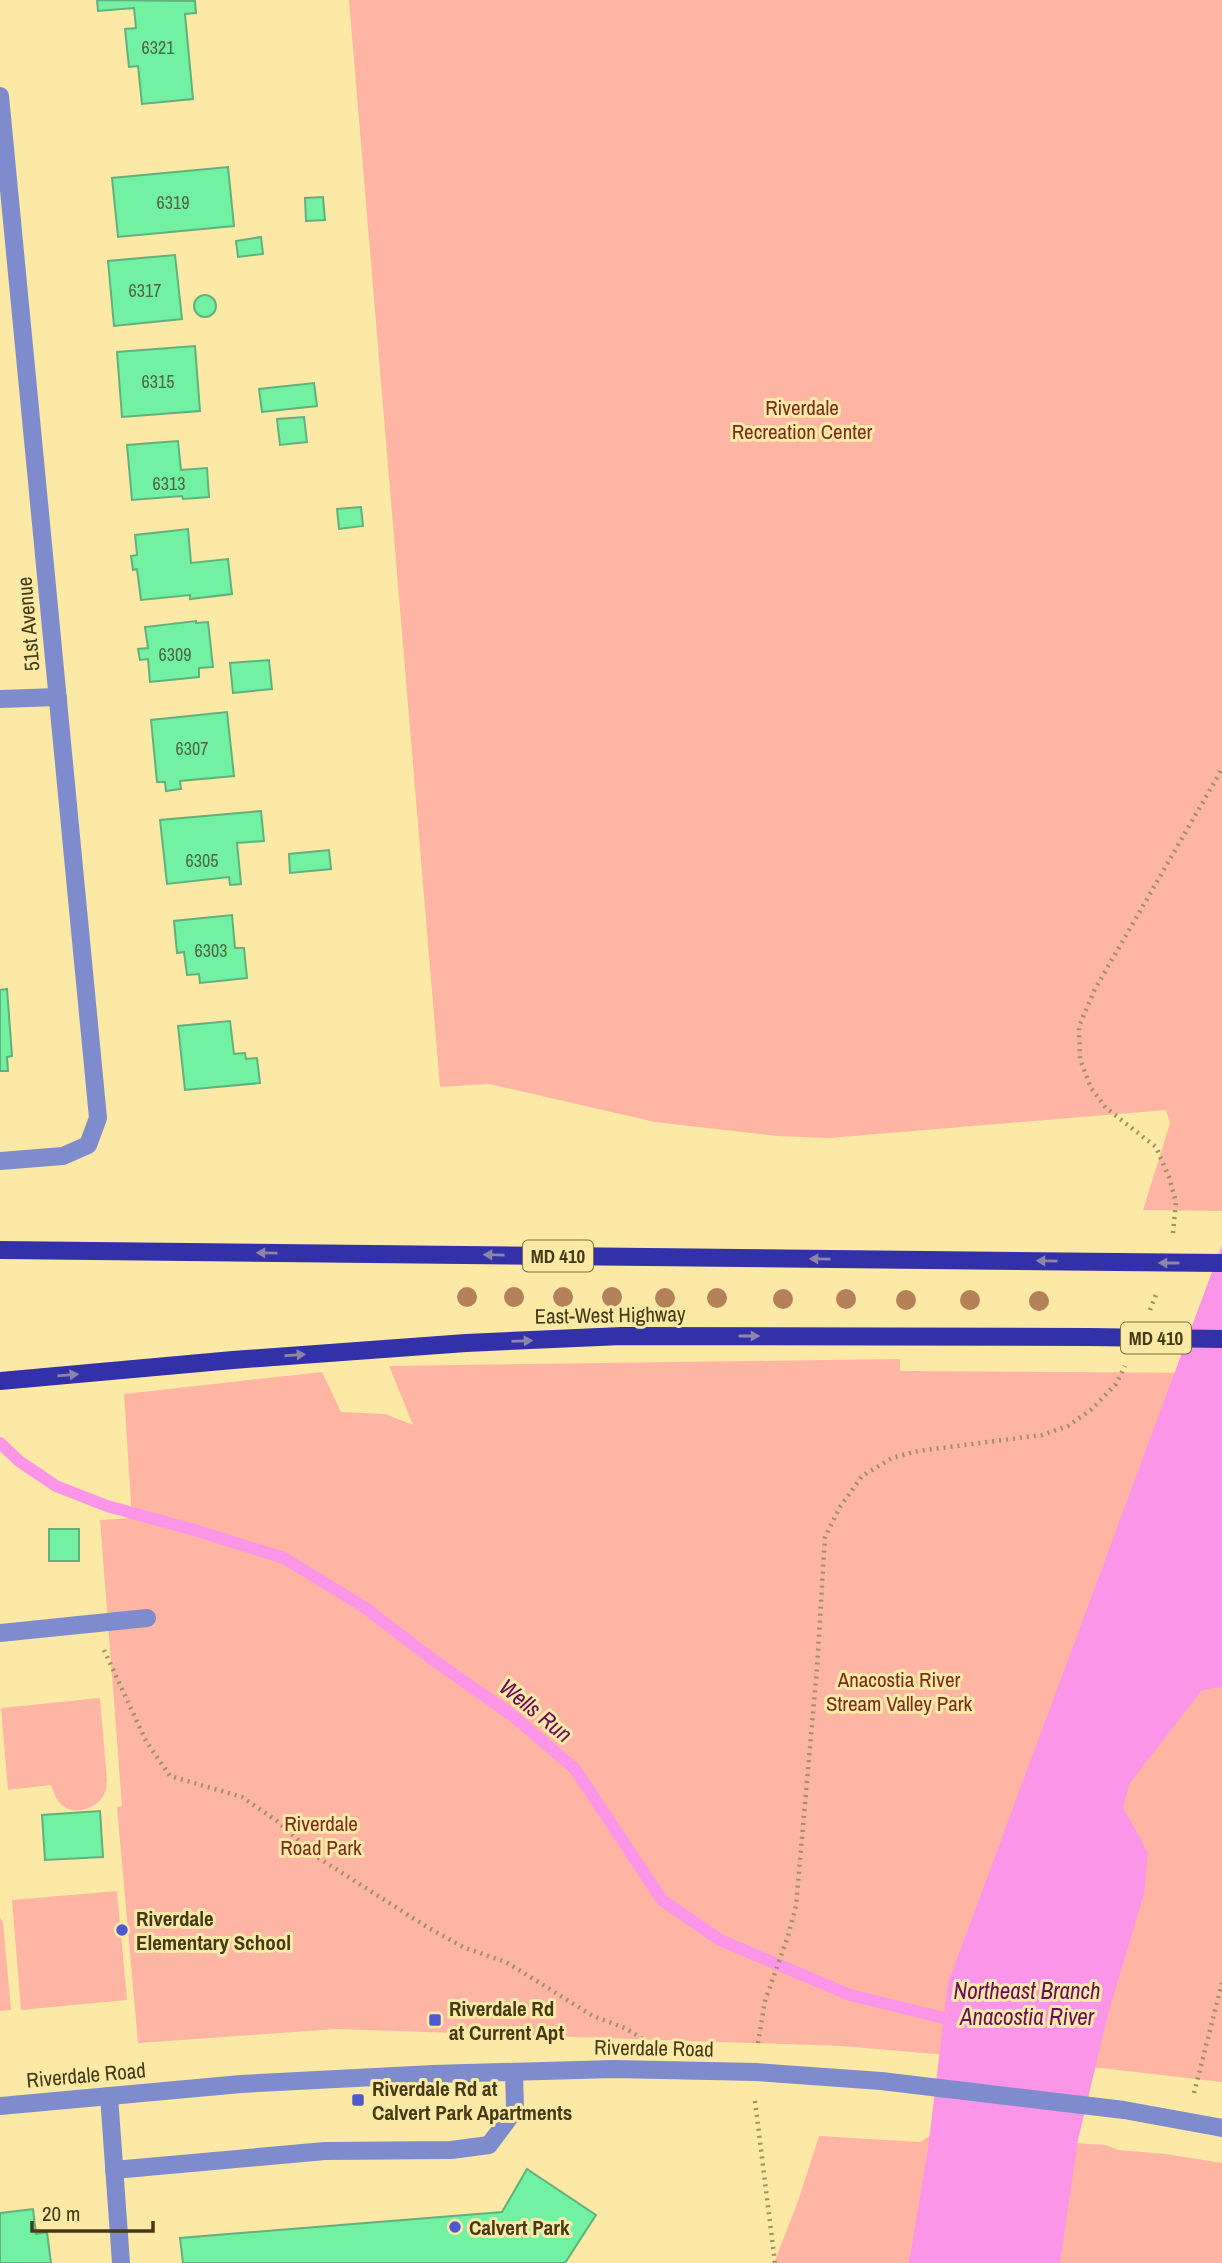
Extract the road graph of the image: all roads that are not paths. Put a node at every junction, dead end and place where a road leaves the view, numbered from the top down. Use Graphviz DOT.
graph roads {
  1 [pos="0,96"];
  2 [pos="58,697"];
  3 [pos="0,698"];
  4 [pos="0,1161"];
  5 [pos="0,1250"];
  6 [pos="1222,1263"];
  7 [pos="1222,1339"];
  8 [pos="0,1381"];
  9 [pos="148,1618"];
  10 [pos="0,1633"];
  11 [pos="514,2072"];
  12 [pos="109,2096"];
  13 [pos="0,2106"];
  14 [pos="1222,2128"];
  15 [pos="114,2170"];
  16 [pos="121,2263"];
  1 -- 2 [label="street, 51st Avenue"];
  2 -- 3 [label="street"];
  2 -- 4 [label="street, 51st Avenue"];
  6 -- 5 [label="main road, MD 410, one-way, bridge"];
  8 -- 7 [label="main road, East-West Highway / MD 410, one-way, bridge"];
  9 -- 10 [label="street"];
  11 -- 12 [label="street, Riverdale Road"];
  11 -- 14 [label="street, Riverdale Road"];
  11 -- 15 [label="street"];
  12 -- 13 [label="street, Riverdale Road"];
  12 -- 15 [label="street"];
  15 -- 16 [label="street"];
}
